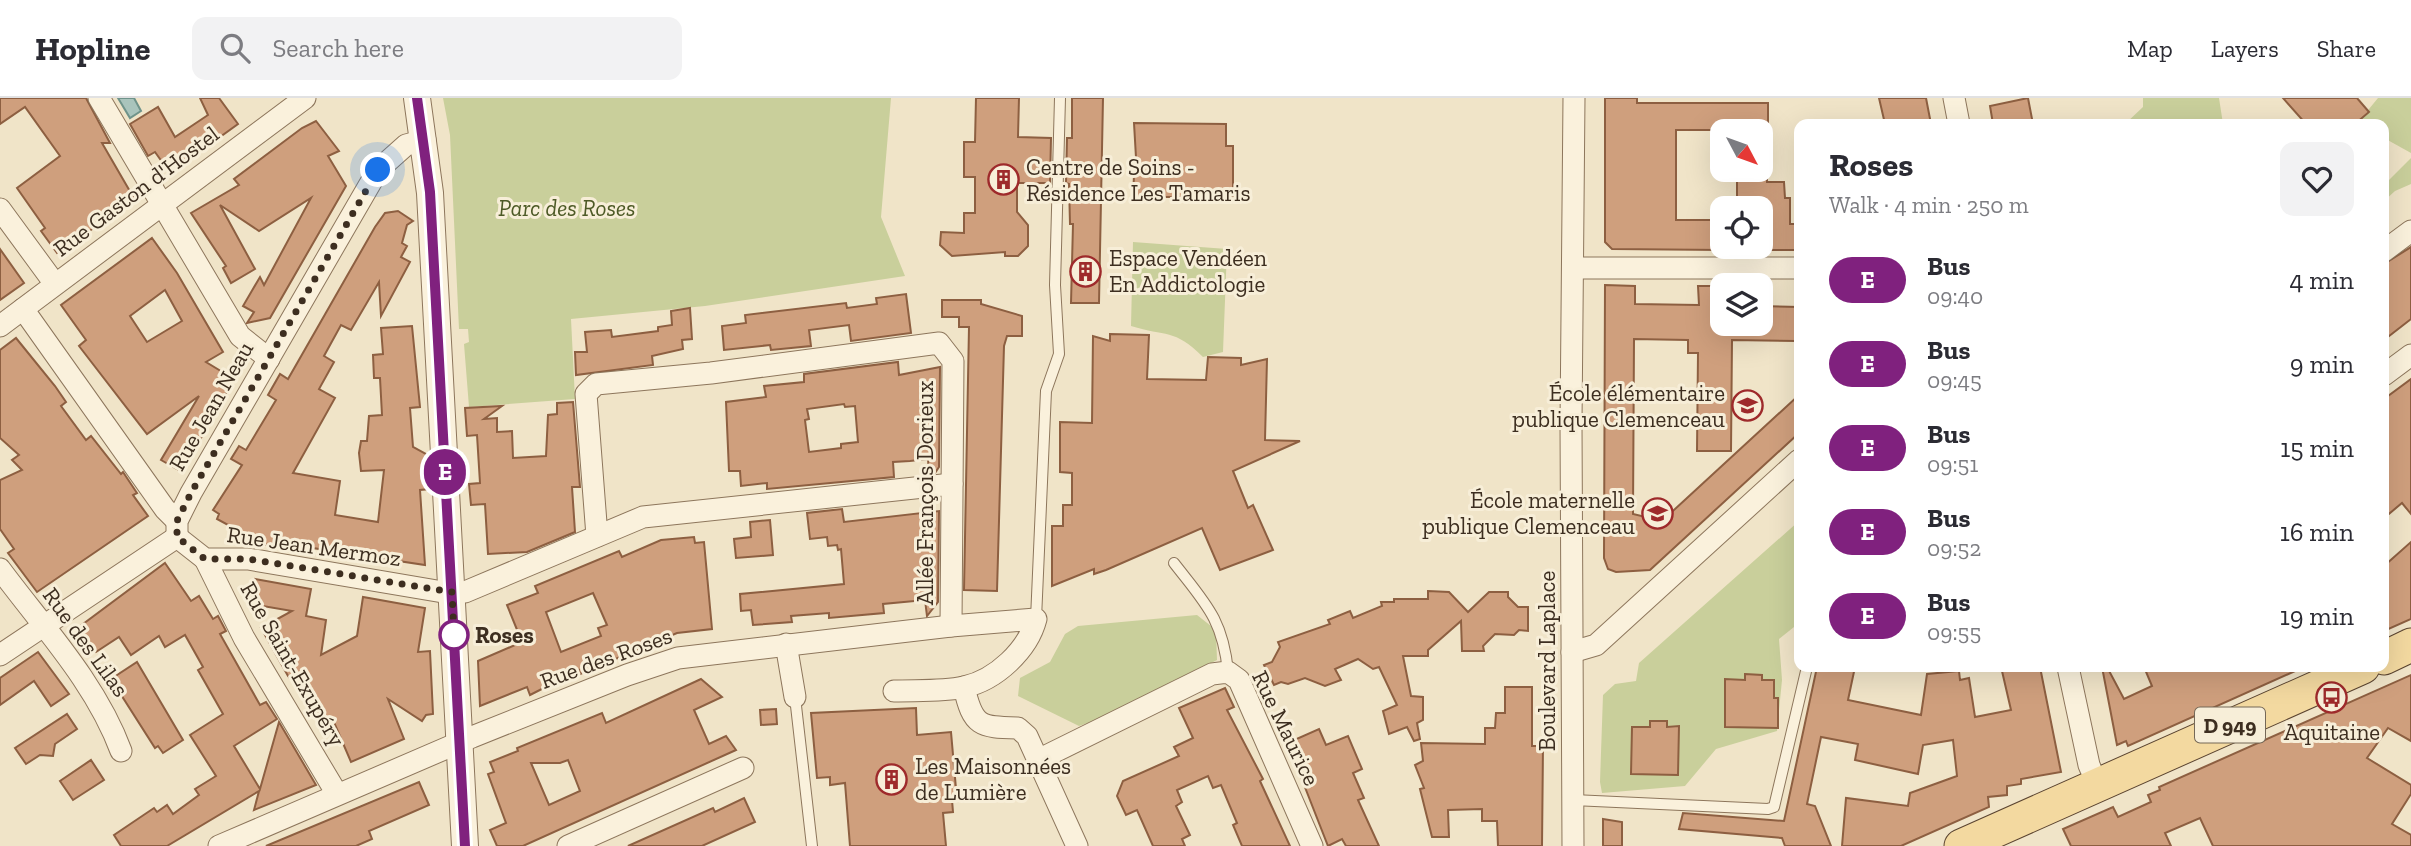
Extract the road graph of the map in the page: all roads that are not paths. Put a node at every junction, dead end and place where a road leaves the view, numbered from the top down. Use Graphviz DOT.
graph roads {
  1 [pos="99,98"];
  2 [pos="305,98"];
  3 [pos="417,98"];
  4 [pos="1060,98"];
  5 [pos="1574,98"];
  6 [pos="1954,98"];
  7 [pos="1958,119"];
  8 [pos="425,140"];
  9 [pos="163,205"];
  10 [pos="0,209"];
  11 [pos="2411,231"];
  12 [pos="2389,247"];
  13 [pos="1573,268"];
  14 [pos="1794,268"];
  15 [pos="55,284"];
  16 [pos="23,309"];
  17 [pos="0,326"];
  18 [pos="2411,355"];
  19 [pos="269,359"];
  20 [pos="2389,371"];
  21 [pos="1794,465"];
  22 [pos="951,484"];
  23 [pos="177,529"];
  24 [pos="597,537"];
  25 [pos="205,559"];
  26 [pos="1174,563"];
  27 [pos="0,569"];
  28 [pos="452,592"];
  29 [pos="1036,620"];
  30 [pos="951,626"];
  31 [pos="43,627"];
  32 [pos="786,644"];
  33 [pos="2411,645"];
  34 [pos="1572,652"];
  35 [pos="0,655"];
  36 [pos="2389,656"];
  37 [pos="1228,672"];
  38 [pos="1807,672"];
  39 [pos="2069,672"];
  40 [pos="2352,672"];
  41 [pos="964,687"];
  42 [pos="894,691"];
  43 [pos="795,697"];
  44 [pos="460,742"];
  45 [pos="121,751"];
  46 [pos="1038,760"];
  47 [pos="743,768"];
  48 [pos="2097,784"];
  49 [pos="337,794"];
  50 [pos="1573,800"];
  51 [pos="574,845"];
  52 [pos="219,846"];
  53 [pos="465,846"];
  54 [pos="812,846"];
  55 [pos="1077,846"];
  56 [pos="1312,846"];
  57 [pos="1573,846"];
  58 [pos="1963,846"];
  1 -- 9 [label="street"];
  2 -- 9 [label="street, Rue Gaston d'Hostel"];
  3 -- 8 [label="street"];
  4 -- 29 [label="lane"];
  5 -- 13 [label="street, Boulevard Laplace"];
  6 -- 7 [label="street"];
  8 -- 19 [label="street, Rue Jean Neau"];
  8 -- 28 [label="street"];
  9 -- 15 [label="street, Rue Gaston d'Hostel"];
  9 -- 19 [label="street"];
  10 -- 15 [label="street"];
  11 -- 12 [label="street"];
  13 -- 14 [label="street"];
  13 -- 34 [label="street, Boulevard Laplace"];
  15 -- 16 [label="street, Rue Gaston d'Hostel"];
  16 -- 17 [label="street, Rue Gaston d'Hostel"];
  16 -- 23 [label="street"];
  18 -- 20 [label="street"];
  19 -- 23 [label="street, Rue Jean Neau"];
  21 -- 34 [label="street"];
  22 -- 24 [label="street"];
  22 -- 24 [label="street, Allée François Dorieux"];
  22 -- 30 [label="street, Allée François Dorieux"];
  23 -- 25 [label="street, Rue Jean Mermoz"];
  23 -- 31 [label="street, Rue Jean Neau"];
  24 -- 28 [label="street"];
  25 -- 28 [label="street, Rue Jean Mermoz"];
  25 -- 49 [label="street, Rue Saint-Exupéry"];
  26 -- 37 [label="lane"];
  27 -- 31 [label="street, Rue des Lilas"];
  28 -- 44 [label="street"];
  29 -- 30 [label="street, Rue des Roses"];
  29 -- 41 [label="street"];
  30 -- 32 [label="street, Rue des Roses"];
  31 -- 35 [label="street, Rue Jean Neau"];
  31 -- 45 [label="street, Rue des Lilas"];
  32 -- 43 [label="street"];
  32 -- 44 [label="street, Rue des Roses"];
  33 -- 36 [label="main road"];
  34 -- 50 [label="street, Boulevard Laplace"];
  37 -- 46 [label="street, Rue Maurice"];
  37 -- 56 [label="street, Rue Maurice"];
  38 -- 50 [label="lane"];
  39 -- 48 [label="street"];
  40 -- 48 [label="main road, D 949"];
  41 -- 42 [label="street"];
  41 -- 46 [label="street"];
  43 -- 54 [label="lane"];
  44 -- 49 [label="street, Rue des Roses"];
  44 -- 53 [label="street"];
  46 -- 55 [label="street"];
  47 -- 51 [label="street"];
  48 -- 58 [label="main road, D 949"];
  49 -- 52 [label="street, Rue des Roses"];
  50 -- 57 [label="street, Boulevard Laplace"];
}
